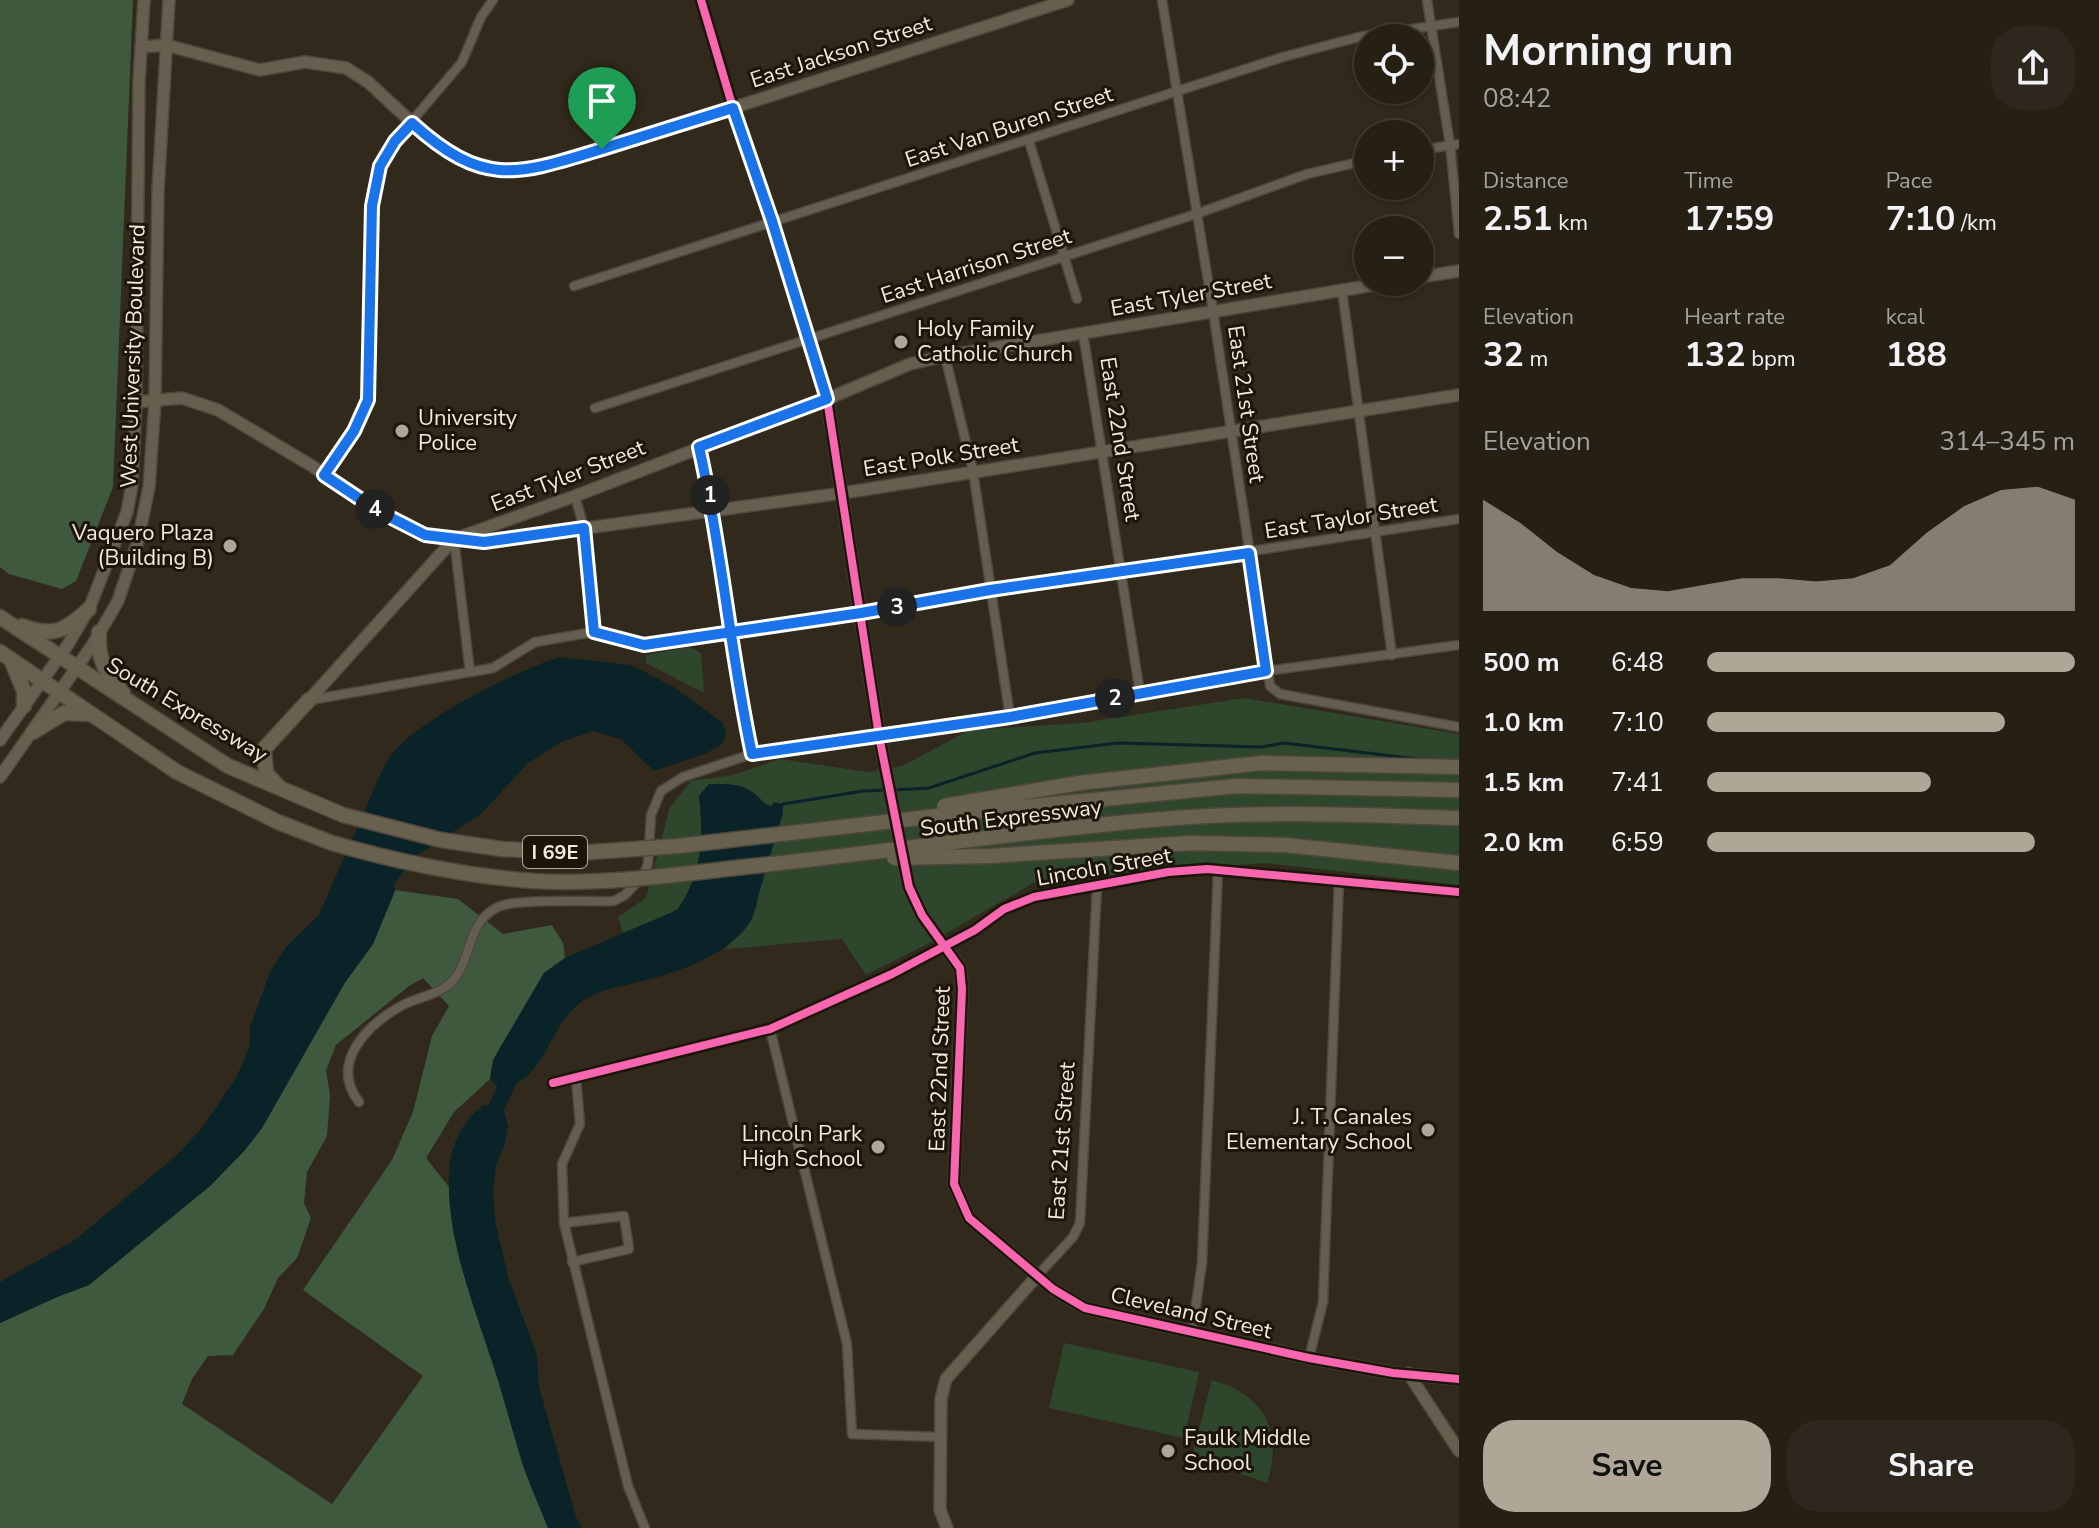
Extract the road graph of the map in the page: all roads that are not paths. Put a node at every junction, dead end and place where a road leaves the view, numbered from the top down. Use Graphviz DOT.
graph roads {
  1 [pos="144,0"];
  2 [pos="169,0"];
  3 [pos="493,0"];
  4 [pos="701,0"];
  5 [pos="1068,0"];
  6 [pos="1162,0"];
  7 [pos="1427,0"];
  8 [pos="1459,22"];
  9 [pos="1431,24"];
  10 [pos="1434,26"];
  11 [pos="1354,39"];
  12 [pos="1434,41"];
  13 [pos="166,45"];
  14 [pos="141,47"];
  15 [pos="1177,92"];
  16 [pos="733,108"];
  17 [pos="412,123"];
  18 [pos="1029,141"];
  19 [pos="1454,144"];
  20 [pos="1434,148"];
  21 [pos="1354,163"];
  22 [pos="1196,214"];
  23 [pos="772,221"];
  24 [pos="1459,234"];
  25 [pos="1063,256"];
  26 [pos="1459,271"];
  27 [pos="1434,275"];
  28 [pos="574,286"];
  29 [pos="1354,288"];
  30 [pos="1342,290"];
  31 [pos="1077,299"];
  32 [pos="1213,311"];
  33 [pos="1083,333"];
  34 [pos="808,340"];
  35 [pos="945,356"];
  36 [pos="1459,395"];
  37 [pos="827,399"];
  38 [pos="155,401"];
  39 [pos="136,402"];
  40 [pos="595,408"];
  41 [pos="1359,410"];
  42 [pos="1229,430"];
  43 [pos="699,447"];
  44 [pos="1102,452"];
  45 [pos="973,471"];
  46 [pos="324,475"];
  47 [pos="843,493"];
  48 [pos="575,496"];
  49 [pos="713,512"];
  50 [pos="1459,519"];
  51 [pos="584,528"];
  52 [pos="1376,532"];
  53 [pos="454,539"];
  54 [pos="1249,553"];
  55 [pos="1121,572"];
  56 [pos="990,590"];
  57 [pos="89,609"];
  58 [pos="861,613"];
  59 [pos="0,617"];
  60 [pos="99,632"];
  61 [pos="594,632"];
  62 [pos="731,633"];
  63 [pos="1459,645"];
  64 [pos="1392,655"];
  65 [pos="5,656"];
  66 [pos="60,657"];
  67 [pos="76,667"];
  68 [pos="1266,671"];
  69 [pos="470,672"];
  70 [pos="42,681"];
  71 [pos="60,692"];
  72 [pos="1140,693"];
  73 [pos="309,700"];
  74 [pos="24,706"];
  75 [pos="137,708"];
  76 [pos="93,715"];
  77 [pos="1010,717"];
  78 [pos="1459,727"];
  79 [pos="33,732"];
  80 [pos="879,736"];
  81 [pos="0,740"];
  82 [pos="752,754"];
  83 [pos="1459,767"];
  84 [pos="0,777"];
  85 [pos="281,790"];
  86 [pos="1459,790"];
  87 [pos="1459,818"];
  88 [pos="770,835"];
  89 [pos="802,861"];
  90 [pos="1459,863"];
  91 [pos="1218,870"];
  92 [pos="1339,880"];
  93 [pos="1097,885"];
  94 [pos="1459,892"];
  95 [pos="945,947"];
  96 [pos="770,1029"];
  97 [pos="576,1078"];
  98 [pos="553,1083"];
  99 [pos="359,1102"];
  100 [pos="958,1196"];
  101 [pos="564,1223"];
  102 [pos="572,1262"];
  103 [pos="1037,1276"];
  104 [pos="1192,1332"];
  105 [pos="1309,1358"];
  106 [pos="1408,1373"];
  107 [pos="1459,1379"];
  108 [pos="940,1437"];
  109 [pos="1459,1451"];
  110 [pos="645,1528"];
  111 [pos="947,1528"];
  1 -- 14 [label="street, West University Boulevard"];
  2 -- 13 [label="street, West University Boulevard"];
  3 -- 17 [label="street"];
  4 -- 16 [label="street"];
  5 -- 16 [label="street, East Jackson Street"];
  6 -- 15 [label="street, East 21st Street"];
  7 -- 9 [label="street"];
  8 -- 10 [label="street, East Van Buren Street"];
  11 -- 15 [label="street, East Van Buren Street"];
  12 -- 19 [label="street"];
  13 -- 14 [label="street, East Jackson Street"];
  13 -- 17 [label="street, East Jackson Street"];
  13 -- 38 [label="street, West University Boulevard"];
  14 -- 39 [label="street, West University Boulevard"];
  15 -- 18 [label="street, East Van Buren Street"];
  15 -- 22 [label="street, East 21st Street"];
  16 -- 17 [label="street, East Jackson Street"];
  16 -- 23 [label="street, East 22nd Street"];
  17 -- 46 [label="street"];
  18 -- 23 [label="street, East Van Buren Street"];
  18 -- 25 [label="street"];
  19 -- 20 [label="street"];
  19 -- 24 [label="street"];
  21 -- 22 [label="street, East Harrison Street"];
  22 -- 25 [label="street, East Harrison Street"];
  22 -- 32 [label="street, East 21st Street"];
  23 -- 28 [label="street, East Van Buren Street"];
  23 -- 34 [label="street, East 22nd Street"];
  25 -- 31 [label="street"];
  25 -- 34 [label="street, East Harrison Street"];
  26 -- 27 [label="street"];
  29 -- 30 [label="street, East Tyler Street"];
  30 -- 32 [label="street, East Tyler Street"];
  30 -- 41 [label="street"];
  32 -- 33 [label="street, East Tyler Street"];
  32 -- 42 [label="street, East 21st Street"];
  33 -- 35 [label="street, East Tyler Street"];
  33 -- 44 [label="street, East 22nd Street"];
  34 -- 37 [label="street, East 22nd Street"];
  34 -- 40 [label="street, East Harrison Street"];
  35 -- 37 [label="street, East Tyler Street"];
  35 -- 45 [label="street"];
  36 -- 41 [label="street, East Polk Street"];
  37 -- 43 [label="street, East Tyler Street"];
  37 -- 47 [label="street, East 22nd Street"];
  38 -- 39 [label="street, East Polk Street"];
  38 -- 46 [label="street, East Polk Street"];
  38 -- 60 [label="street, West University Boulevard"];
  39 -- 57 [label="street, West University Boulevard"];
  41 -- 42 [label="street, East Polk Street"];
  41 -- 52 [label="street"];
  42 -- 44 [label="street, East Polk Street"];
  42 -- 54 [label="street, East 21st Street"];
  43 -- 48 [label="street, East Tyler Street"];
  43 -- 49 [label="street"];
  44 -- 45 [label="street, East Polk Street"];
  44 -- 55 [label="street, East 22nd Street"];
  45 -- 47 [label="street, East Polk Street"];
  45 -- 56 [label="street"];
  46 -- 53 [label="street, East Polk Street"];
  47 -- 49 [label="street, East Polk Street"];
  47 -- 58 [label="street, East 22nd Street"];
  48 -- 51 [label="street"];
  48 -- 53 [label="street, East Tyler Street"];
  49 -- 51 [label="street, East Polk Street"];
  49 -- 62 [label="street"];
  50 -- 52 [label="street, East Taylor Street"];
  51 -- 53 [label="street, East Polk Street"];
  51 -- 61 [label="street"];
  52 -- 54 [label="street, East Taylor Street"];
  52 -- 64 [label="street"];
  53 -- 69 [label="street"];
  53 -- 73 [label="street"];
  54 -- 55 [label="street, East Taylor Street"];
  54 -- 68 [label="street, East 21st Street"];
  55 -- 56 [label="street, East Taylor Street"];
  55 -- 72 [label="street, East 22nd Street"];
  56 -- 58 [label="street, East Taylor Street"];
  56 -- 77 [label="street"];
  57 -- 59 [label="highway"];
  57 -- 66 [label="street, West University Boulevard"];
  58 -- 62 [label="street, East Taylor Street"];
  58 -- 80 [label="street, East 22nd Street"];
  59 -- 66 [label="highway, South Expressway"];
  60 -- 67 [label="street, West University Boulevard"];
  60 -- 75 [label="highway"];
  61 -- 62 [label="street, East Taylor Street"];
  61 -- 69 [label="street, East Taylor Street"];
  62 -- 82 [label="street"];
  63 -- 64 [label="street"];
  64 -- 68 [label="street"];
  65 -- 70 [label="highway, South Expressway"];
  65 -- 74 [label="highway"];
  66 -- 67 [label="highway, South Expressway"];
  66 -- 70 [label="street, West University Boulevard"];
  67 -- 71 [label="street, West University Boulevard"];
  67 -- 75 [label="highway, South Expressway / I 69E"];
  68 -- 72 [label="street"];
  68 -- 78 [label="street"];
  69 -- 73 [label="street, East Taylor Street"];
  70 -- 71 [label="highway, South Expressway"];
  70 -- 74 [label="street, West University Boulevard"];
  71 -- 76 [label="highway, South Expressway / I 69E"];
  71 -- 79 [label="street, West University Boulevard"];
  72 -- 77 [label="street"];
  73 -- 85 [label="highway"];
  74 -- 81 [label="street, West University Boulevard"];
  75 -- 85 [label="highway, South Expressway / I 69E"];
  76 -- 79 [label="highway"];
  76 -- 89 [label="highway, South Expressway / I 69E, bridge"];
  77 -- 80 [label="street"];
  79 -- 84 [label="street, West University Boulevard"];
  80 -- 82 [label="street"];
  80 -- 95 [label="street, East 22nd Street"];
  82 -- 99 [label="street"];
  83 -- 88 [label="highway, bridge"];
  85 -- 88 [label="highway, South Expressway / I 69E, bridge"];
  86 -- 88 [label="highway, South Expressway / I 69E, bridge"];
  87 -- 89 [label="highway, South Expressway / I 69E, bridge"];
  89 -- 90 [label="highway, bridge"];
  91 -- 92 [label="street, Lincoln Street"];
  91 -- 93 [label="street, Lincoln Street"];
  91 -- 104 [label="street"];
  92 -- 94 [label="street, Lincoln Street"];
  92 -- 105 [label="street"];
  93 -- 95 [label="street, Lincoln Street"];
  93 -- 103 [label="street, East 21st Street"];
  95 -- 96 [label="street, Lincoln Street"];
  95 -- 100 [label="street, East 22nd Street"];
  96 -- 97 [label="street, Lincoln Street"];
  96 -- 108 [label="street"];
  97 -- 98 [label="street, Lincoln Street"];
  97 -- 101 [label="street"];
  100 -- 103 [label="street, Cleveland Street"];
  101 -- 102 [label="street"];
  101 -- 102 [label="street"];
  102 -- 110 [label="street"];
  103 -- 104 [label="street, Cleveland Street"];
  103 -- 108 [label="street, East 21st Street"];
  104 -- 105 [label="street, Cleveland Street"];
  105 -- 106 [label="street, Cleveland Street"];
  106 -- 107 [label="street, Cleveland Street"];
  106 -- 109 [label="street"];
  108 -- 111 [label="street"];
}
